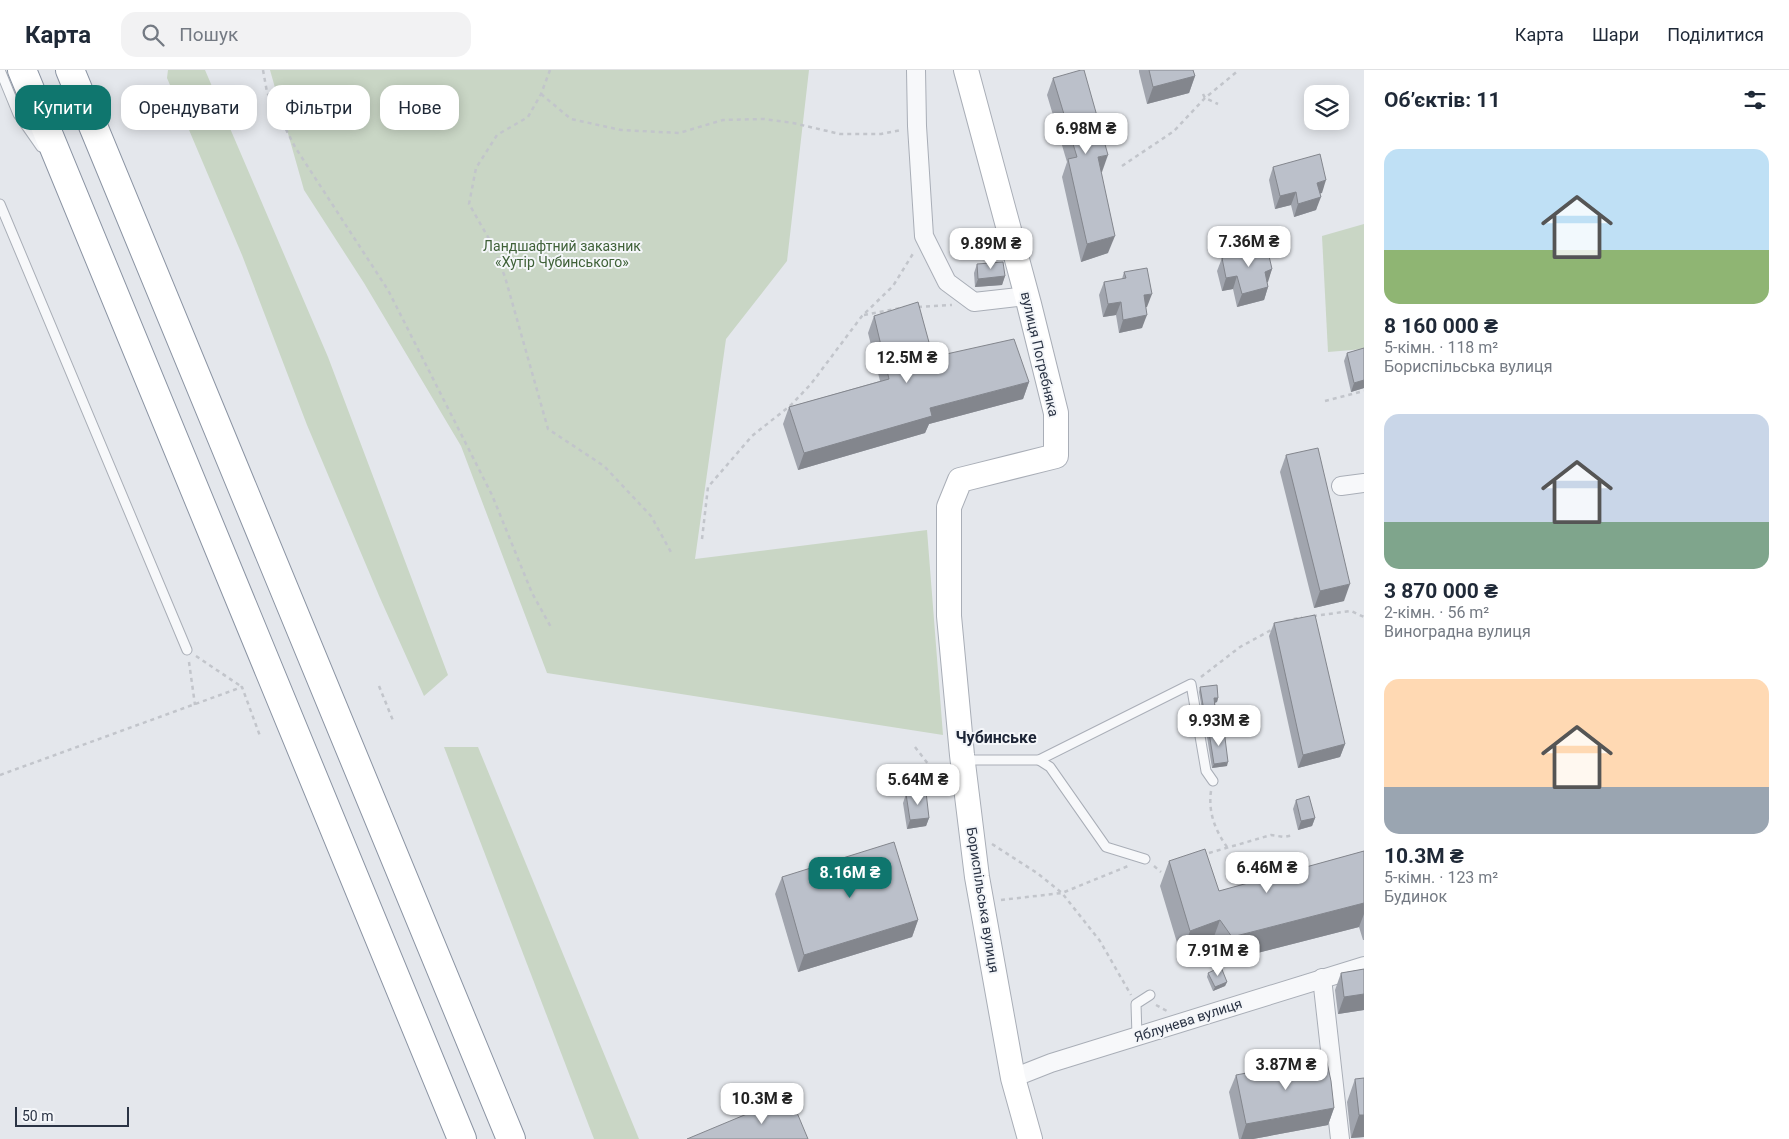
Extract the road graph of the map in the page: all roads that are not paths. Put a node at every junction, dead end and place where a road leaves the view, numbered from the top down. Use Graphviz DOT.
graph roads {
  1 [pos="0,70"];
  2 [pos="22,70"];
  3 [pos="70,70"];
  4 [pos="916,70"];
  5 [pos="966,70"];
  6 [pos="60,162"];
  7 [pos="0,204"];
  8 [pos="1027,296"];
  9 [pos="1364,483"];
  10 [pos="1341,486"];
  11 [pos="949,507"];
  12 [pos="187,650"];
  13 [pos="963,760"];
  14 [pos="1039,760"];
  15 [pos="1213,780"];
  16 [pos="1146,859"];
  17 [pos="1364,966"];
  18 [pos="1322,978"];
  19 [pos="1143,999"];
  20 [pos="1137,1036"];
  21 [pos="1013,1078"];
  22 [pos="462,1139"];
  23 [pos="511,1139"];
  24 [pos="1030,1139"];
  25 [pos="1340,1139"];
  1 -- 6 [label="lane"];
  2 -- 6 [label="highway"];
  3 -- 23 [label="highway"];
  4 -- 8 [label="street"];
  5 -- 8 [label="street, вулиця Погребняка"];
  6 -- 22 [label="highway"];
  7 -- 12 [label="lane"];
  8 -- 11 [label="street, вулиця Погребняка"];
  9 -- 10 [label="street"];
  11 -- 13 [label="street, Бориспільська вулиця"];
  13 -- 14 [label="lane"];
  13 -- 21 [label="street, Бориспільська вулиця"];
  14 -- 15 [label="lane"];
  14 -- 16 [label="lane"];
  17 -- 18 [label="street, Яблунева вулиця"];
  18 -- 20 [label="street, Яблунева вулиця"];
  18 -- 25 [label="street"];
  19 -- 20 [label="lane"];
  20 -- 21 [label="street, Яблунева вулиця"];
  21 -- 24 [label="street, Бориспільська вулиця"];
}
